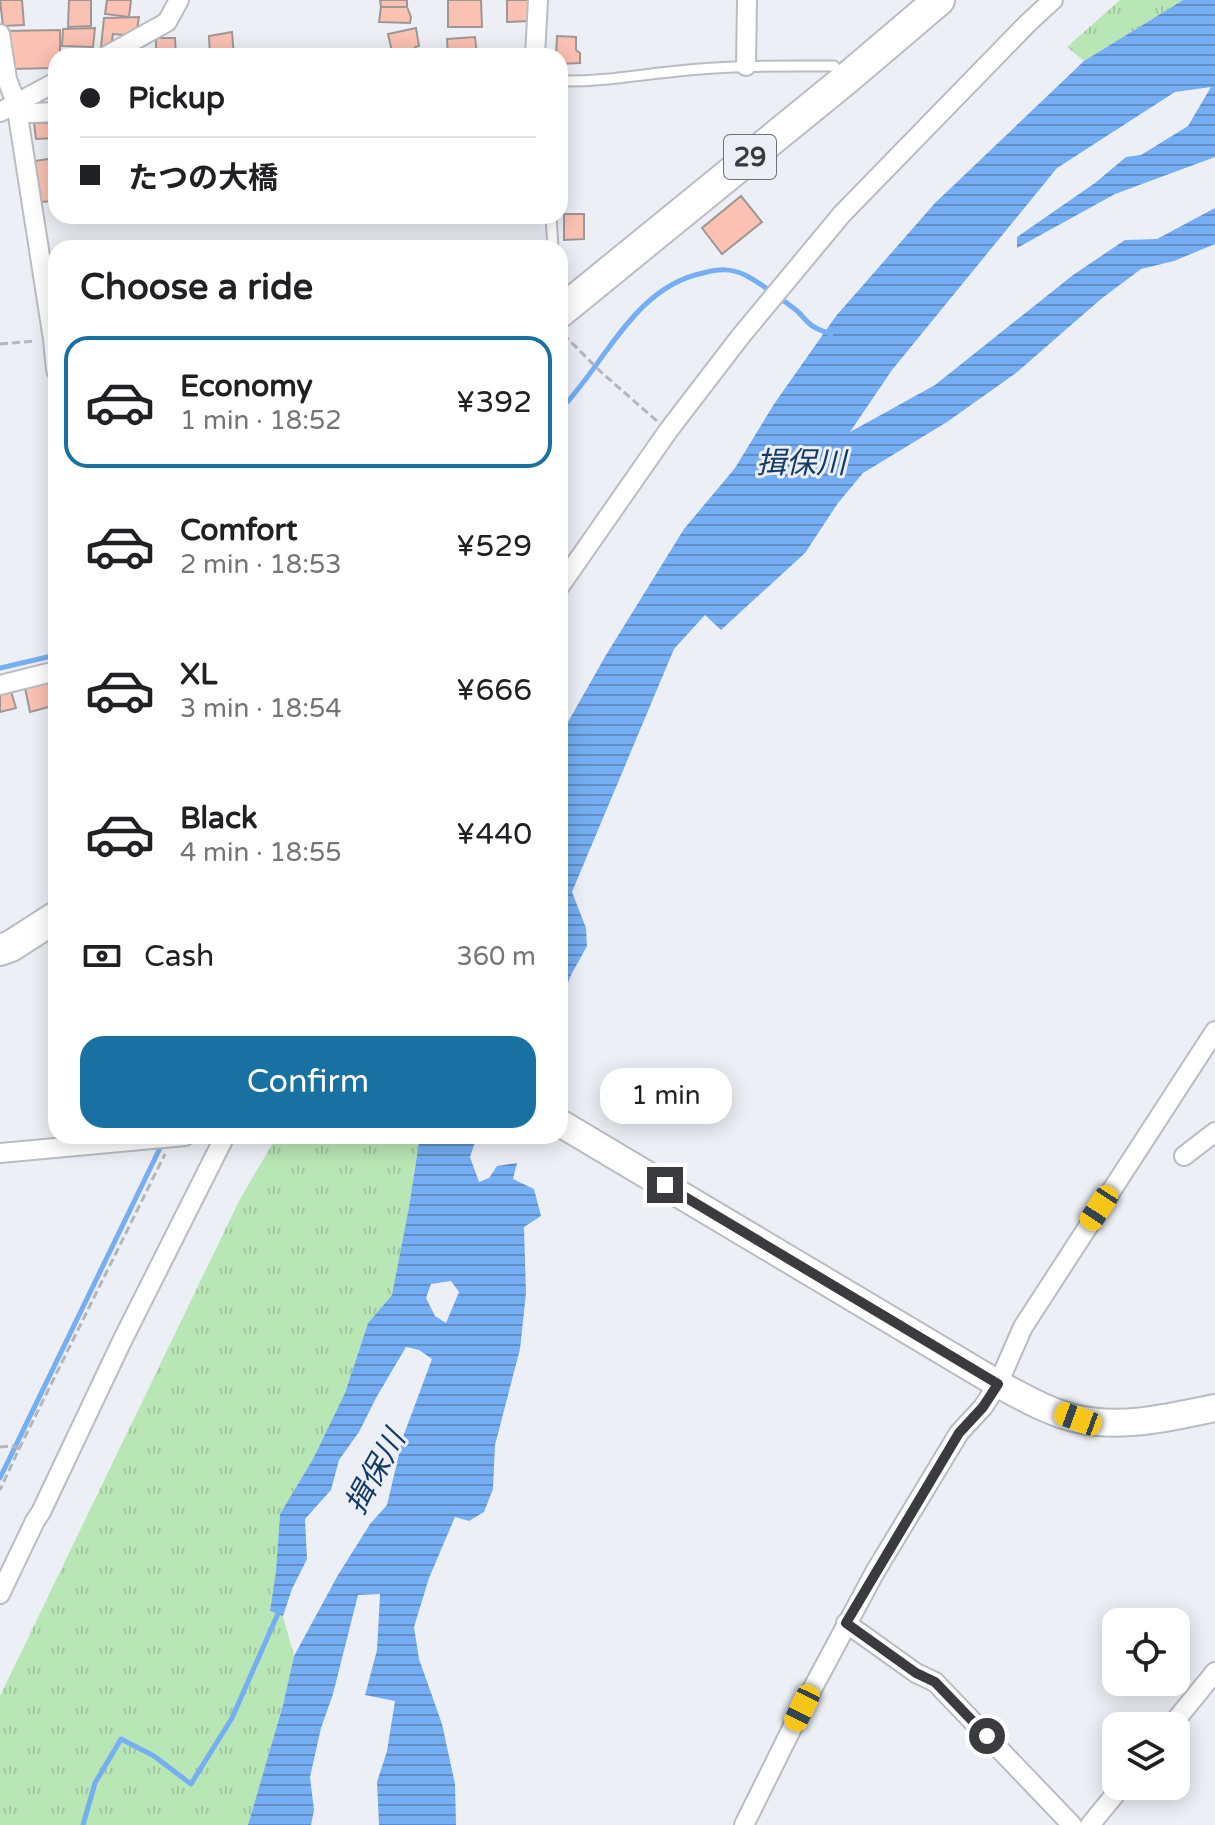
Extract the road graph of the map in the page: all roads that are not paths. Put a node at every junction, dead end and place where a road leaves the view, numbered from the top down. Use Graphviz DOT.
graph roads {
  1 [pos="179,0"];
  2 [pos="538,0"];
  3 [pos="747,0"];
  4 [pos="939,0"];
  5 [pos="1053,0"];
  6 [pos="0,34"];
  7 [pos="120,48"];
  8 [pos="535,48"];
  9 [pos="746,66"];
  10 [pos="846,79"];
  11 [pos="568,81"];
  12 [pos="48,86"];
  13 [pos="8,108"];
  14 [pos="48,112"];
  15 [pos="568,305"];
  16 [pos="48,313"];
  17 [pos="568,575"];
  18 [pos="48,673"];
  19 [pos="0,685"];
  20 [pos="48,922"];
  21 [pos="0,950"];
  22 [pos="1215,1031"];
  23 [pos="568,1128"];
  24 [pos="1215,1132"];
  25 [pos="79,1144"];
  26 [pos="221,1144"];
  27 [pos="0,1153"];
  28 [pos="1184,1156"];
  29 [pos="990,1379"];
  30 [pos="1215,1408"];
  31 [pos="0,1594"];
  32 [pos="846,1623"];
  33 [pos="1215,1672"];
  34 [pos="1182,1712"];
  35 [pos="1111,1800"];
  36 [pos="744,1825"];
  37 [pos="1072,1825"];
  38 [pos="1090,1825"];
  1 -- 7 [label="street"];
  2 -- 8 [label="street"];
  3 -- 9 [label="street"];
  4 -- 10 [label="main road, 29"];
  5 -- 17 [label="street"];
  6 -- 13 [label="street"];
  9 -- 10 [label="lane"];
  9 -- 11 [label="lane"];
  10 -- 15 [label="main road, 29"];
  12 -- 13 [label="street"];
  13 -- 14 [label="street"];
  13 -- 16 [label="street"];
  18 -- 19 [label="street"];
  20 -- 21 [label="main road"];
  22 -- 29 [label="street"];
  23 -- 29 [label="street"];
  24 -- 28 [label="street"];
  25 -- 27 [label="street"];
  26 -- 31 [label="street"];
  29 -- 30 [label="street"];
  29 -- 32 [label="street"];
  32 -- 36 [label="street"];
  32 -- 37 [label="street"];
  33 -- 34 [label="street"];
  35 -- 38 [label="street"];
}
